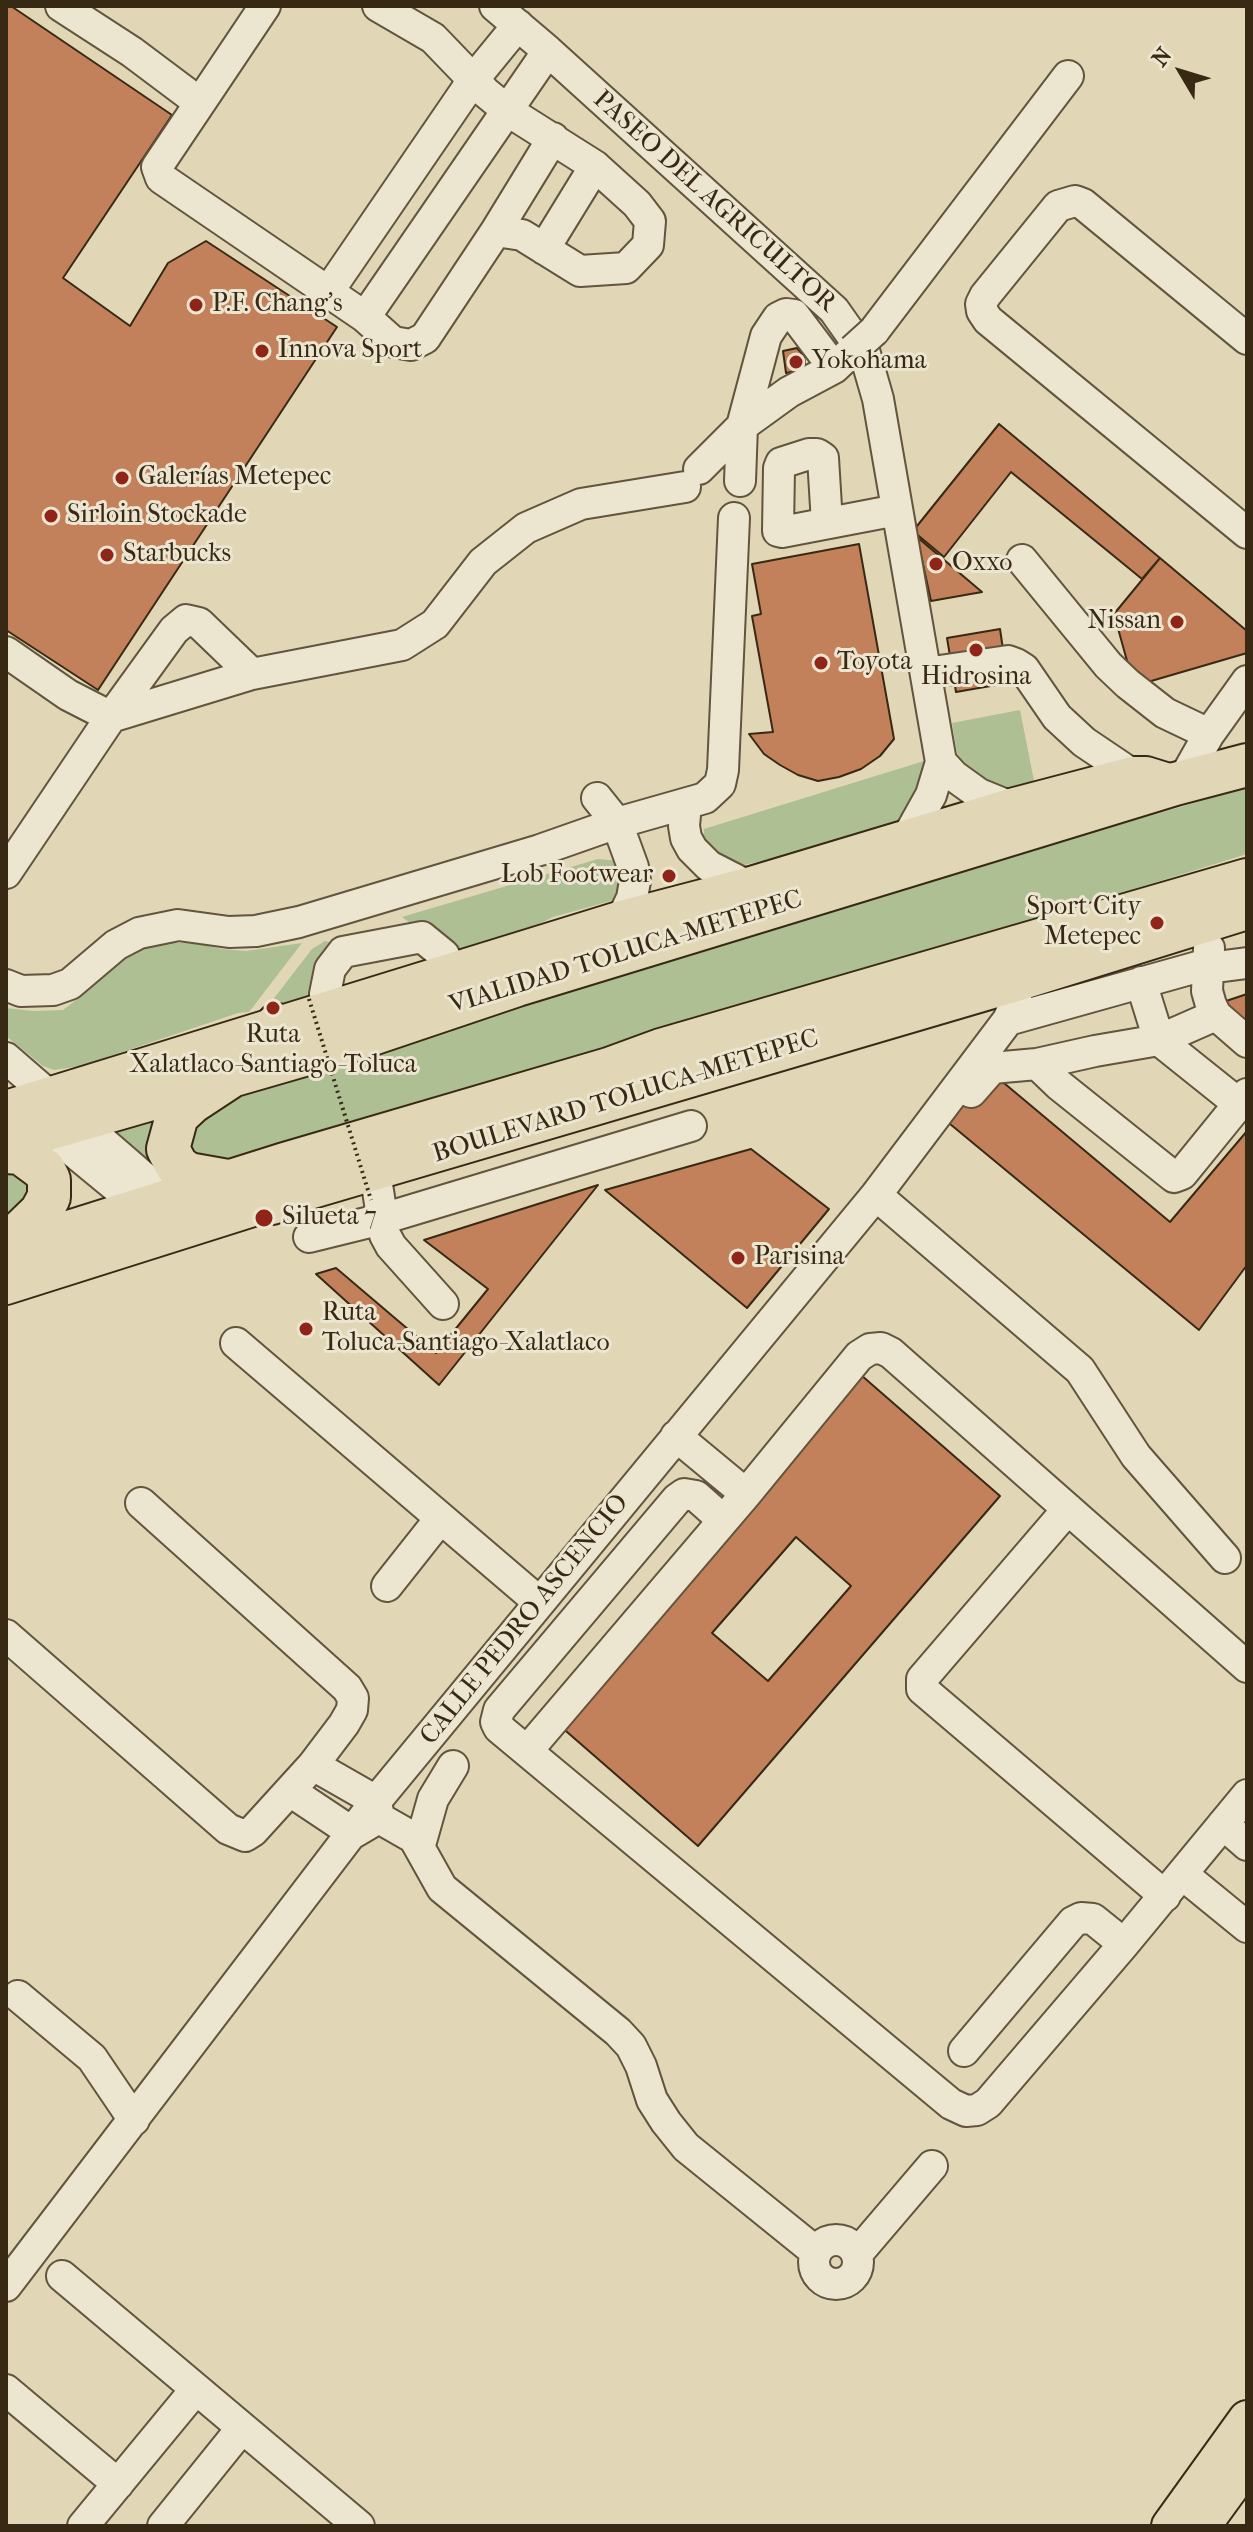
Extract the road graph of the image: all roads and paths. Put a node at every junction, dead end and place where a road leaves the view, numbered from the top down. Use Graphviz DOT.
graph roads {
  1 [pos="61,6"];
  2 [pos="265,6"];
  3 [pos="378,6"];
  4 [pos="506,15"];
  5 [pos="548,51"];
  6 [pos="1068,76"];
  7 [pos="473,80"];
  8 [pos="200,103"];
  9 [pos="508,111"];
  10 [pos="553,138"];
  11 [pos="595,166"];
  12 [pos="496,231"];
  13 [pos="544,249"];
  14 [pos="328,292"];
  15 [pos="365,317"];
  16 [pos="1247,339"];
  17 [pos="854,350"];
  18 [pos="742,426"];
  19 [pos="740,481"];
  20 [pos="897,510"];
  21 [pos="734,518"];
  22 [pos="827,523"];
  23 [pos="1247,533"];
  24 [pos="1022,560"];
  25 [pos="6,652"];
  26 [pos="926,673"];
  27 [pos="252,674"];
  28 [pos="1247,681"];
  29 [pos="111,717"];
  30 [pos="1209,734"];
  31 [pos="941,762"];
  32 [pos="1247,765"];
  33 [pos="1133,775"];
  34 [pos="1178,783"];
  35 [pos="597,798"];
  36 [pos="686,804"];
  37 [pos="1011,807"];
  38 [pos="617,823"];
  39 [pos="907,838"];
  40 [pos="6,873"];
  41 [pos="748,886"];
  42 [pos="1237,912"];
  43 [pos="622,919"];
  44 [pos="1247,963"];
  45 [pos="1208,964"];
  46 [pos="1012,966"];
  47 [pos="464,969"];
  48 [pos="1130,973"];
  49 [pos="6,985"];
  50 [pos="517,985"];
  51 [pos="1216,1015"];
  52 [pos="327,1017"];
  53 [pos="1008,1020"];
  54 [pos="277,1025"];
  55 [pos="1153,1042"];
  56 [pos="1247,1042"];
  57 [pos="6,1058"];
  58 [pos="1037,1064"];
  59 [pos="233,1075"];
  60 [pos="606,1087"];
  61 [pos="1243,1099"];
  62 [pos="192,1102"];
  63 [pos="962,1103"];
  64 [pos="29,1114"];
  65 [pos="539,1124"];
  66 [pos="691,1126"];
  67 [pos="632,1144"];
  68 [pos="6,1152"];
  69 [pos="549,1168"];
  70 [pos="233,1182"];
  71 [pos="278,1189"];
  72 [pos="876,1195"];
  73 [pos="376,1197"];
  74 [pos="156,1204"];
  75 [pos="309,1237"];
  76 [pos="6,1249"];
  77 [pos="6,1286"];
  78 [pos="443,1304"];
  79 [pos="236,1343"];
  80 [pos="682,1441"];
  81 [pos="746,1494"];
  82 [pos="141,1503"];
  83 [pos="1068,1509"];
  84 [pos="440,1519"];
  85 [pos="723,1520"];
  86 [pos="1225,1558"];
  87 [pos="387,1586"];
  88 [pos="539,1602"];
  89 [pos="6,1635"];
  90 [pos="1247,1667"];
  91 [pos="527,1751"];
  92 [pos="313,1765"];
  93 [pos="453,1766"];
  94 [pos="290,1791"];
  95 [pos="1247,1795"];
  96 [pos="369,1817"];
  97 [pos="1223,1824"];
  98 [pos="420,1845"];
  99 [pos="1247,1845"];
  100 [pos="1173,1885"];
  101 [pos="1247,1927"];
  102 [pos="1124,1944"];
  103 [pos="18,1996"];
  104 [pos="964,2051"];
  105 [pos="134,2120"];
  106 [pos="932,2166"];
  107 [pos="62,2276"];
  108 [pos="6,2286"];
  109 [pos="196,2389"];
  110 [pos="6,2390"];
  111 [pos="1247,2419"];
  112 [pos="242,2428"];
  113 [pos="1247,2464"];
  114 [pos="118,2484"];
  115 [pos="165,2525"];
  116 [pos="83,2526"];
  117 [pos="359,2526"];
  118 [pos="1170,2526"];
  119 [pos="1202,2526"];
  1 -- 8 [label="street"];
  2 -- 8 [label="street"];
  3 -- 7 [label="street"];
  4 -- 5 [label="street, PASEO DEL AGRICULTOR"];
  4 -- 7 [label="street"];
  5 -- 9 [label="street"];
  5 -- 20 [label="street, PASEO DEL AGRICULTOR"];
  6 -- 17 [label="street"];
  7 -- 9 [label="street"];
  7 -- 14 [label="street"];
  8 -- 14 [label="street"];
  9 -- 10 [label="street"];
  9 -- 15 [label="street"];
  10 -- 11 [label="street"];
  10 -- 12 [label="street"];
  11 -- 13 [label="street"];
  11 -- 13 [label="street"];
  12 -- 13 [label="street"];
  12 -- 15 [label="street"];
  14 -- 15 [label="street"];
  16 -- 23 [label="street"];
  17 -- 18 [label="street"];
  17 -- 18 [label="street"];
  18 -- 19 [label="street"];
  18 -- 27 [label="street"];
  20 -- 22 [label="street"];
  20 -- 26 [label="street, PASEO DEL AGRICULTOR"];
  21 -- 36 [label="street"];
  24 -- 30 [label="street"];
  25 -- 29 [label="street"];
  26 -- 31 [label="street, PASEO DEL AGRICULTOR"];
  26 -- 33 [label="street"];
  27 -- 29 [label="street"];
  27 -- 29 [label="street"];
  28 -- 30 [label="street"];
  29 -- 40 [label="street"];
  30 -- 34 [label="street"];
  31 -- 37 [label="street"];
  31 -- 39 [label="street, PASEO DEL AGRICULTOR"];
  32 -- 34 [label="highway, VIALIDAD TOLUCA-METEPEC"];
  33 -- 34 [label="main road"];
  33 -- 37 [label="main road"];
  34 -- 50 [label="highway, VIALIDAD TOLUCA-METEPEC"];
  35 -- 38 [label="street"];
  36 -- 38 [label="street"];
  36 -- 41 [label="street"];
  37 -- 39 [label="main road"];
  38 -- 43 [label="street"];
  38 -- 49 [label="street"];
  39 -- 41 [label="main road"];
  41 -- 43 [label="main road"];
  42 -- 45 [label="street"];
  42 -- 46 [label="highway"];
  42 -- 48 [label="main road"];
  43 -- 47 [label="main road"];
  44 -- 45 [label="street"];
  45 -- 48 [label="street"];
  45 -- 51 [label="street"];
  46 -- 48 [label="main road"];
  46 -- 53 [label="street, CALLE PEDRO ASCENCIO"];
  46 -- 60 [label="highway"];
  47 -- 50 [label="highway"];
  47 -- 52 [label="main road"];
  47 -- 52 [label="street"];
  48 -- 53 [label="street"];
  48 -- 55 [label="street"];
  50 -- 52 [label="highway, VIALIDAD TOLUCA-METEPEC"];
  51 -- 55 [label="street"];
  51 -- 56 [label="street"];
  52 -- 54 [label="main road"];
  52 -- 59 [label="highway, VIALIDAD TOLUCA-METEPEC"];
  52 -- 62 [label="highway"];
  52 -- 73 [label="path, bridge"];
  53 -- 72 [label="street, CALLE PEDRO ASCENCIO"];
  54 -- 59 [label="highway"];
  54 -- 64 [label="main road"];
  55 -- 58 [label="street"];
  55 -- 61 [label="street"];
  57 -- 64 [label="street"];
  58 -- 61 [label="street"];
  58 -- 63 [label="street"];
  59 -- 62 [label="highway"];
  59 -- 64 [label="highway, VIALIDAD TOLUCA-METEPEC"];
  60 -- 65 [label="main road, BOULEVARD TOLUCA-METEPEC"];
  60 -- 67 [label="street"];
  60 -- 71 [label="highway"];
  62 -- 70 [label="highway"];
  64 -- 74 [label="street"];
  65 -- 69 [label="street"];
  65 -- 73 [label="main road, BOULEVARD TOLUCA-METEPEC"];
  66 -- 67 [label="street"];
  67 -- 69 [label="street"];
  68 -- 76 [label="highway"];
  69 -- 73 [label="street"];
  70 -- 71 [label="highway"];
  70 -- 74 [label="highway"];
  71 -- 73 [label="main road, BOULEVARD TOLUCA-METEPEC"];
  71 -- 77 [label="main road, BOULEVARD TOLUCA-METEPEC"];
  72 -- 80 [label="street, CALLE PEDRO ASCENCIO"];
  72 -- 86 [label="street"];
  73 -- 75 [label="street"];
  73 -- 78 [label="street"];
  74 -- 76 [label="highway"];
  79 -- 84 [label="street"];
  80 -- 81 [label="street"];
  80 -- 88 [label="street, CALLE PEDRO ASCENCIO"];
  81 -- 83 [label="street"];
  81 -- 85 [label="street"];
  82 -- 92 [label="street"];
  83 -- 90 [label="street"];
  83 -- 100 [label="street"];
  84 -- 87 [label="street"];
  84 -- 88 [label="street"];
  85 -- 91 [label="street"];
  85 -- 91 [label="street"];
  88 -- 96 [label="street, CALLE PEDRO ASCENCIO"];
  89 -- 94 [label="street"];
  91 -- 102 [label="street"];
  92 -- 94 [label="street"];
  92 -- 96 [label="street"];
  93 -- 98 [label="street"];
  94 -- 96 [label="street"];
  95 -- 97 [label="street"];
  96 -- 98 [label="street"];
  96 -- 105 [label="street, CALLE PEDRO ASCENCIO"];
  97 -- 99 [label="street"];
  97 -- 100 [label="street"];
  98 -- 106 [label="street"];
  100 -- 101 [label="street"];
  100 -- 102 [label="street"];
  102 -- 104 [label="street"];
  103 -- 105 [label="street"];
  105 -- 108 [label="street, CALLE PEDRO ASCENCIO"];
  107 -- 109 [label="street"];
  109 -- 112 [label="street"];
  109 -- 114 [label="street"];
  110 -- 114 [label="street"];
  111 -- 118 [label="main road"];
  112 -- 115 [label="street"];
  112 -- 117 [label="street"];
  113 -- 119 [label="main road"];
  114 -- 116 [label="street"];
}
